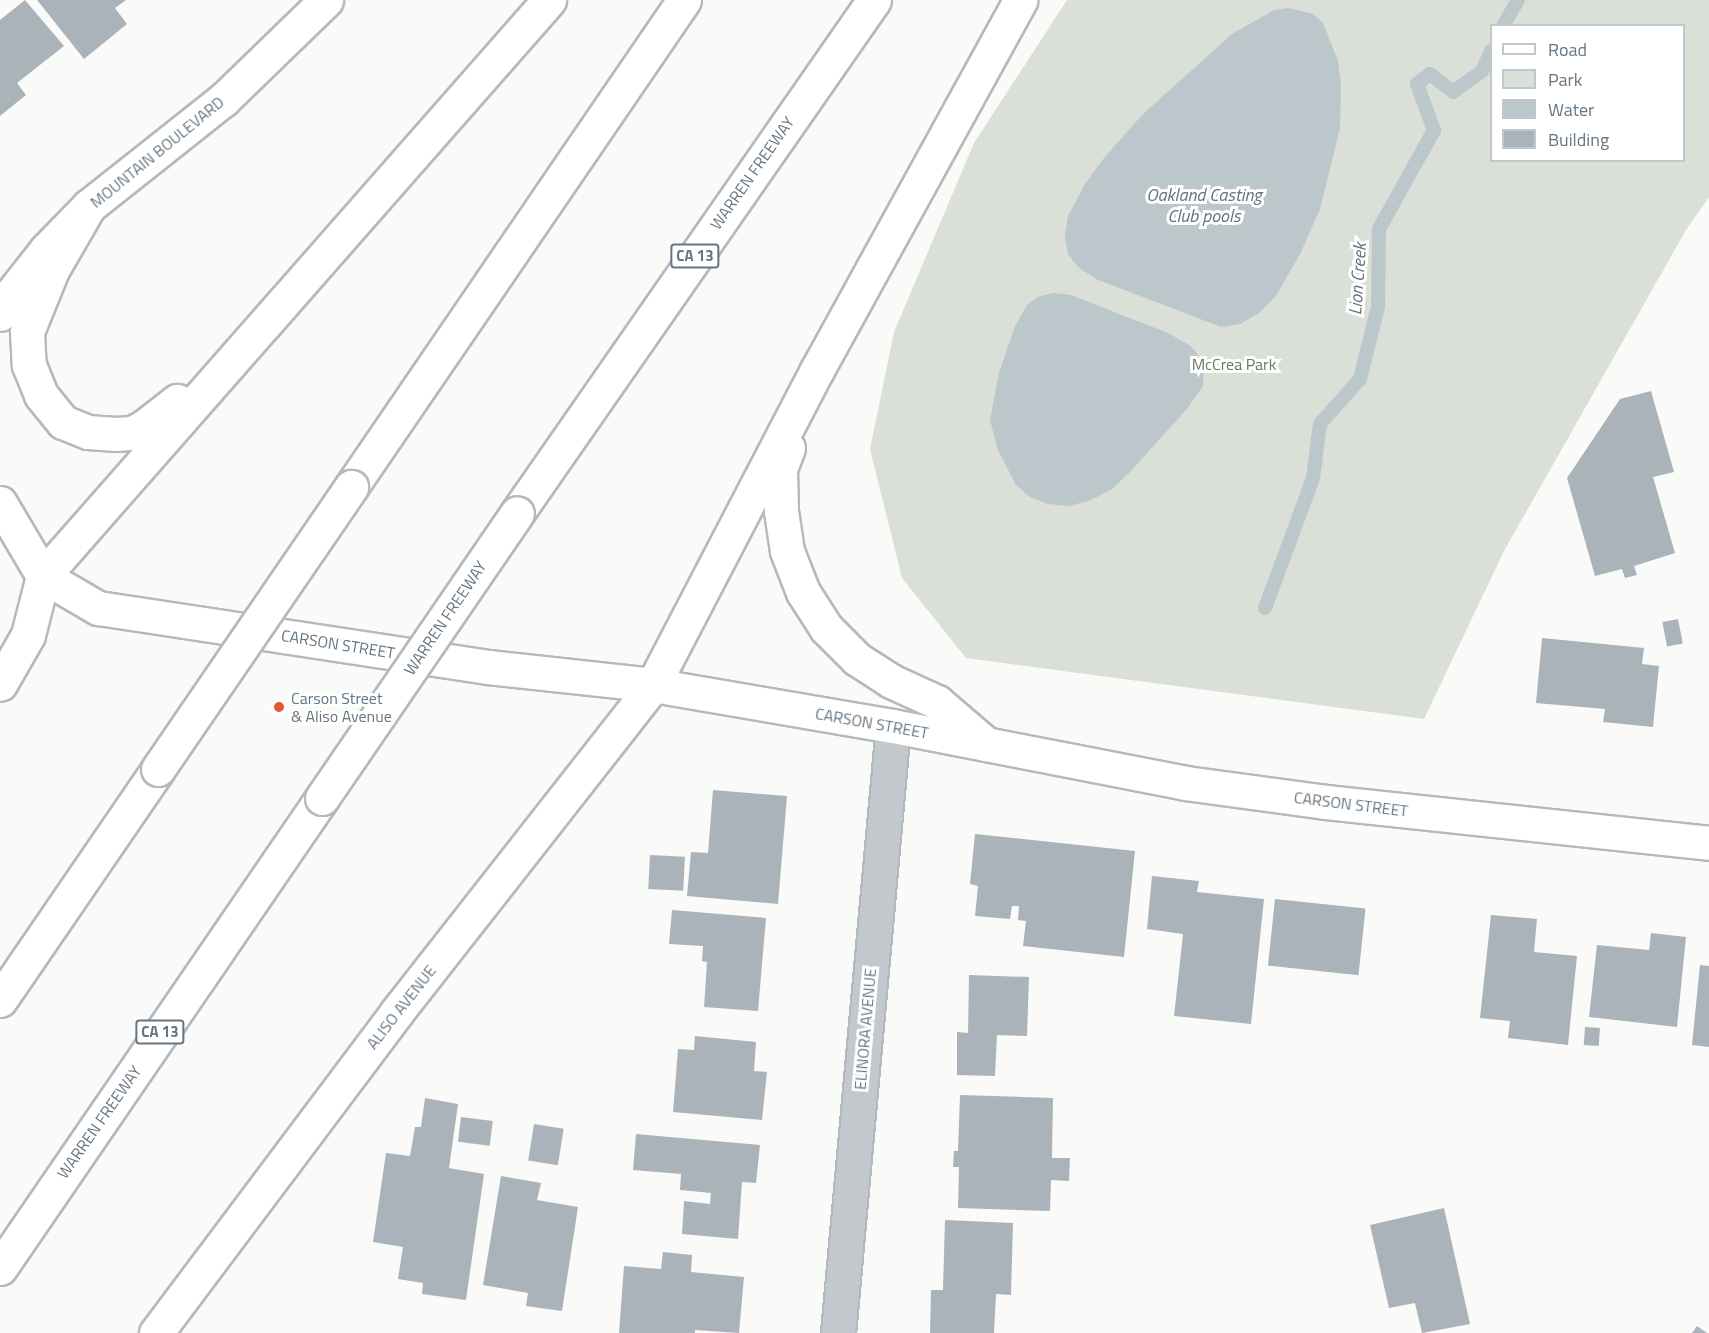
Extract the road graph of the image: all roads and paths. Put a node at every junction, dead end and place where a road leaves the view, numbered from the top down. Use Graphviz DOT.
graph roads {
  1 [pos="326,0"];
  2 [pos="549,0"];
  3 [pos="684,0"];
  4 [pos="874,0"];
  5 [pos="1020,0"];
  6 [pos="89,206"];
  7 [pos="0,314"];
  8 [pos="226,364"];
  9 [pos="817,370"];
  10 [pos="0,503"];
  11 [pos="43,576"];
  12 [pos="0,684"];
  13 [pos="653,685"];
  14 [pos="893,726"];
  15 [pos="986,744"];
  16 [pos="1709,843"];
  17 [pos="0,1000"];
  18 [pos="0,1268"];
  19 [pos="156,1333"];
  20 [pos="838,1333"];
  1 -- 6 [label="main road, MOUNTAIN BOULEVARD"];
  2 -- 8 [label="main road"];
  3 -- 17 [label="main road, bridge"];
  4 -- 18 [label="main road, WARREN FREEWAY / CA 13, bridge"];
  5 -- 9 [label="main road"];
  6 -- 7 [label="main road, MOUNTAIN BOULEVARD"];
  6 -- 8 [label="main road"];
  8 -- 11 [label="main road"];
  9 -- 13 [label="main road, ALISO AVENUE"];
  9 -- 15 [label="main road"];
  10 -- 11 [label="main road"];
  11 -- 12 [label="main road"];
  11 -- 13 [label="main road, CARSON STREET"];
  13 -- 14 [label="main road, CARSON STREET"];
  13 -- 19 [label="main road, ALISO AVENUE"];
  14 -- 15 [label="main road, CARSON STREET"];
  14 -- 20 [label="street, ELINORA AVENUE"];
  15 -- 16 [label="main road, CARSON STREET"];
}
